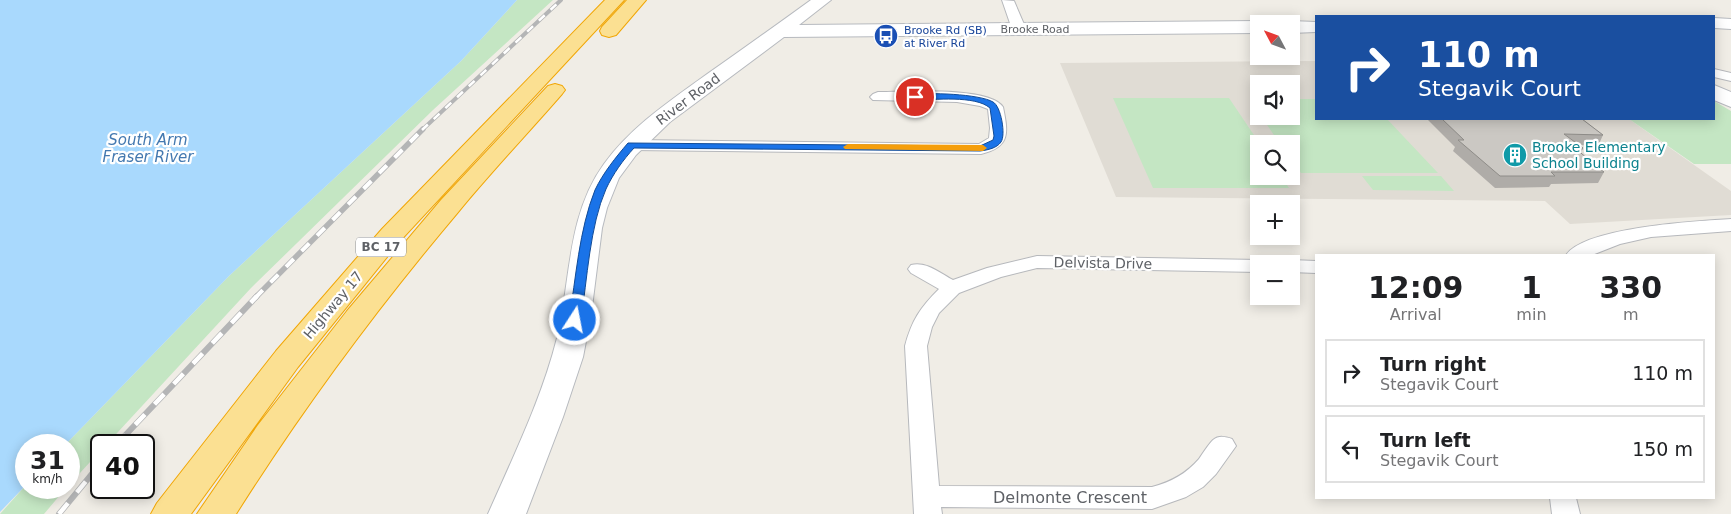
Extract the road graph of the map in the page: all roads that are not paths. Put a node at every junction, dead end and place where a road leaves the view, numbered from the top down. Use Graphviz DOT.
graph roads {
  1 [pos="615,0"];
  2 [pos="637,0"];
  3 [pos="822,0"];
  4 [pos="1008,2"];
  5 [pos="1715,23"];
  6 [pos="1731,24"];
  7 [pos="1250,27"];
  8 [pos="1300,27"];
  9 [pos="1315,27"];
  10 [pos="1019,29"];
  11 [pos="780,31"];
  12 [pos="1715,73"];
  13 [pos="1731,77"];
  14 [pos="1715,92"];
  15 [pos="878,97"];
  16 [pos="1731,101"];
  17 [pos="632,145"];
  18 [pos="1731,225"];
  19 [pos="1578,254"];
  20 [pos="1250,266"];
  21 [pos="1300,266"];
  22 [pos="1315,267"];
  23 [pos="918,269"];
  24 [pos="952,288"];
  25 [pos="1223,446"];
  26 [pos="1563,499"];
  27 [pos="927,505"];
  28 [pos="170,514"];
  29 [pos="216,514"];
  30 [pos="507,514"];
  31 [pos="1566,514"];
  1 -- 28 [label="highway, Highway 17 / BC 17"];
  2 -- 29 [label="highway, Highway 17 / BC 17"];
  3 -- 11 [label="street, River Road"];
  4 -- 10 [label="street"];
  5 -- 6 [label="street"];
  7 -- 10 [label="street, Brooke Road"];
  8 -- 9 [label="street"];
  10 -- 11 [label="street, Brooke Road"];
  11 -- 17 [label="street, River Road"];
  12 -- 13 [label="street"];
  14 -- 16 [label="street"];
  15 -- 17 [label="street"];
  17 -- 30 [label="street, River Road"];
  18 -- 19 [label="street"];
  20 -- 24 [label="street, Delvista Drive"];
  21 -- 22 [label="street"];
  23 -- 24 [label="street"];
  24 -- 27 [label="street, Delvista Drive"];
  25 -- 27 [label="street, Delmonte Crescent"];
  26 -- 31 [label="street"];
}
